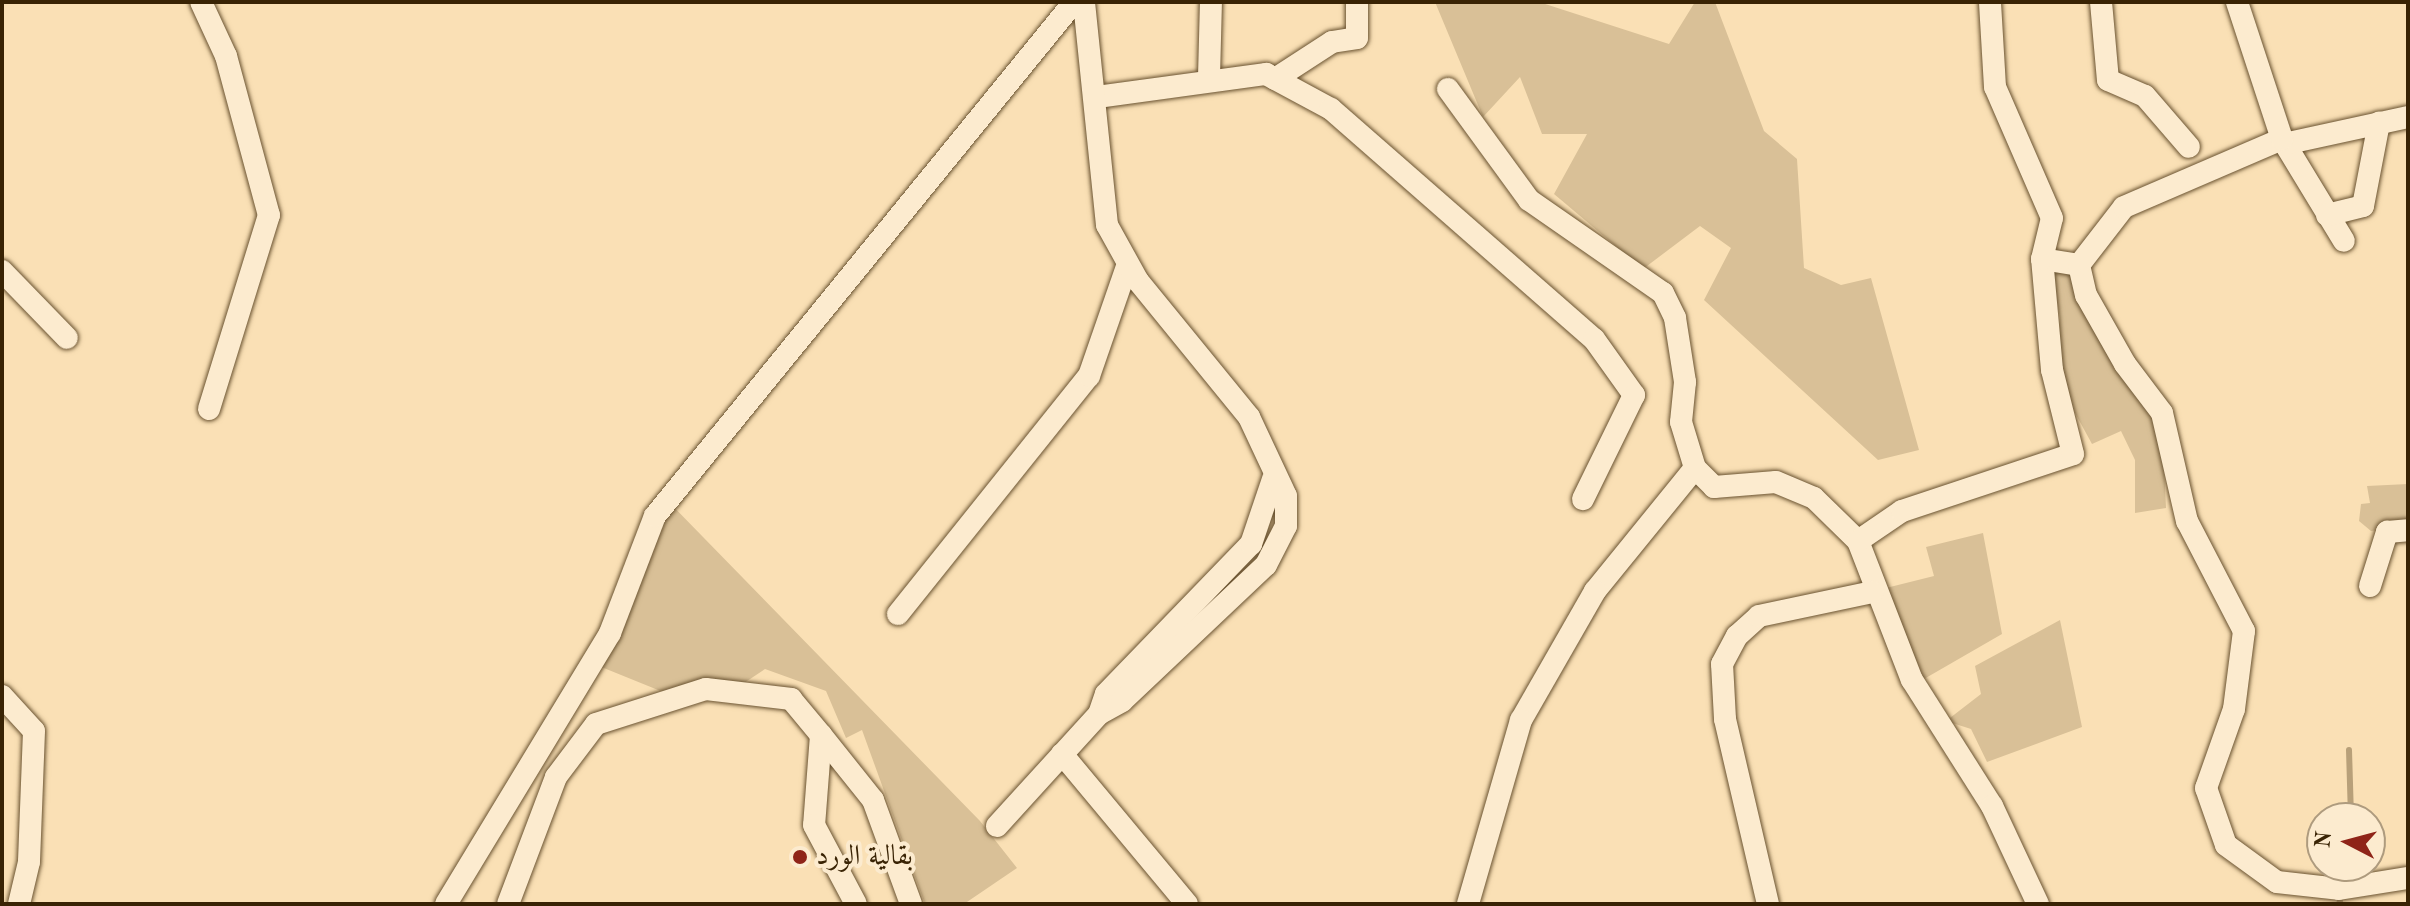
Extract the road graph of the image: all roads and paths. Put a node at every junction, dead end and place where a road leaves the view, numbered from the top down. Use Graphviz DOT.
graph roads {
  1 [pos="201,2"];
  2 [pos="1074,2"];
  3 [pos="1084,2"];
  4 [pos="1211,2"];
  5 [pos="1357,2"];
  6 [pos="1990,2"];
  7 [pos="2101,2"];
  8 [pos="2237,2"];
  9 [pos="1209,77"];
  10 [pos="1275,79"];
  11 [pos="1448,89"];
  12 [pos="1097,97"];
  13 [pos="2408,117"];
  14 [pos="2379,123"];
  15 [pos="2283,141"];
  16 [pos="2189,147"];
  17 [pos="2327,215"];
  18 [pos="2344,241"];
  19 [pos="2042,259"];
  20 [pos="2079,265"];
  21 [pos="1127,266"];
  22 [pos="2,271"];
  23 [pos="67,338"];
  24 [pos="209,409"];
  25 [pos="1695,468"];
  26 [pos="1273,479"];
  27 [pos="1583,499"];
  28 [pos="2408,530"];
  29 [pos="1858,541"];
  30 [pos="1217,579"];
  31 [pos="2370,586"];
  32 [pos="1873,592"];
  33 [pos="1233,595"];
  34 [pos="898,614"];
  35 [pos="2,696"];
  36 [pos="574,696"];
  37 [pos="1099,714"];
  38 [pos="596,724"];
  39 [pos="821,735"];
  40 [pos="1062,754"];
  41 [pos="997,826"];
  42 [pos="2408,878"];
  43 [pos="2296,884"];
  44 [pos="19,904"];
  45 [pos="446,904"];
  46 [pos="508,904"];
  47 [pos="856,904"];
  48 [pos="911,904"];
  49 [pos="1187,904"];
  50 [pos="1468,904"];
  51 [pos="1768,904"];
  52 [pos="2038,904"];
  53 [pos="2285,904"];
  1 -- 24 [label="street"];
  2 -- 36 [label="street"];
  3 -- 12 [label="street"];
  4 -- 9 [label="street"];
  5 -- 10 [label="street"];
  6 -- 19 [label="street"];
  7 -- 16 [label="street"];
  8 -- 15 [label="street"];
  9 -- 10 [label="street"];
  9 -- 12 [label="street"];
  10 -- 27 [label="street"];
  11 -- 25 [label="street"];
  12 -- 21 [label="street"];
  13 -- 14 [label="street"];
  14 -- 15 [label="street"];
  14 -- 17 [label="street"];
  15 -- 17 [label="street"];
  15 -- 20 [label="street"];
  17 -- 18 [label="street"];
  19 -- 20 [label="street"];
  19 -- 29 [label="street"];
  20 -- 43 [label="street"];
  21 -- 26 [label="street"];
  21 -- 34 [label="street"];
  22 -- 23 [label="street"];
  25 -- 29 [label="street"];
  25 -- 50 [label="street"];
  26 -- 30 [label="street"];
  26 -- 33 [label="street"];
  28 -- 31 [label="street"];
  29 -- 32 [label="street"];
  30 -- 33 [label="street"];
  30 -- 37 [label="street"];
  32 -- 51 [label="street"];
  32 -- 52 [label="street"];
  33 -- 37 [label="street"];
  35 -- 44 [label="street"];
  36 -- 38 [label="street"];
  36 -- 45 [label="street"];
  37 -- 40 [label="street"];
  38 -- 39 [label="street"];
  38 -- 46 [label="street"];
  39 -- 47 [label="street"];
  39 -- 48 [label="street"];
  40 -- 41 [label="street"];
  40 -- 49 [label="street"];
  42 -- 43 [label="street"];
  43 -- 53 [label="street"];
}
